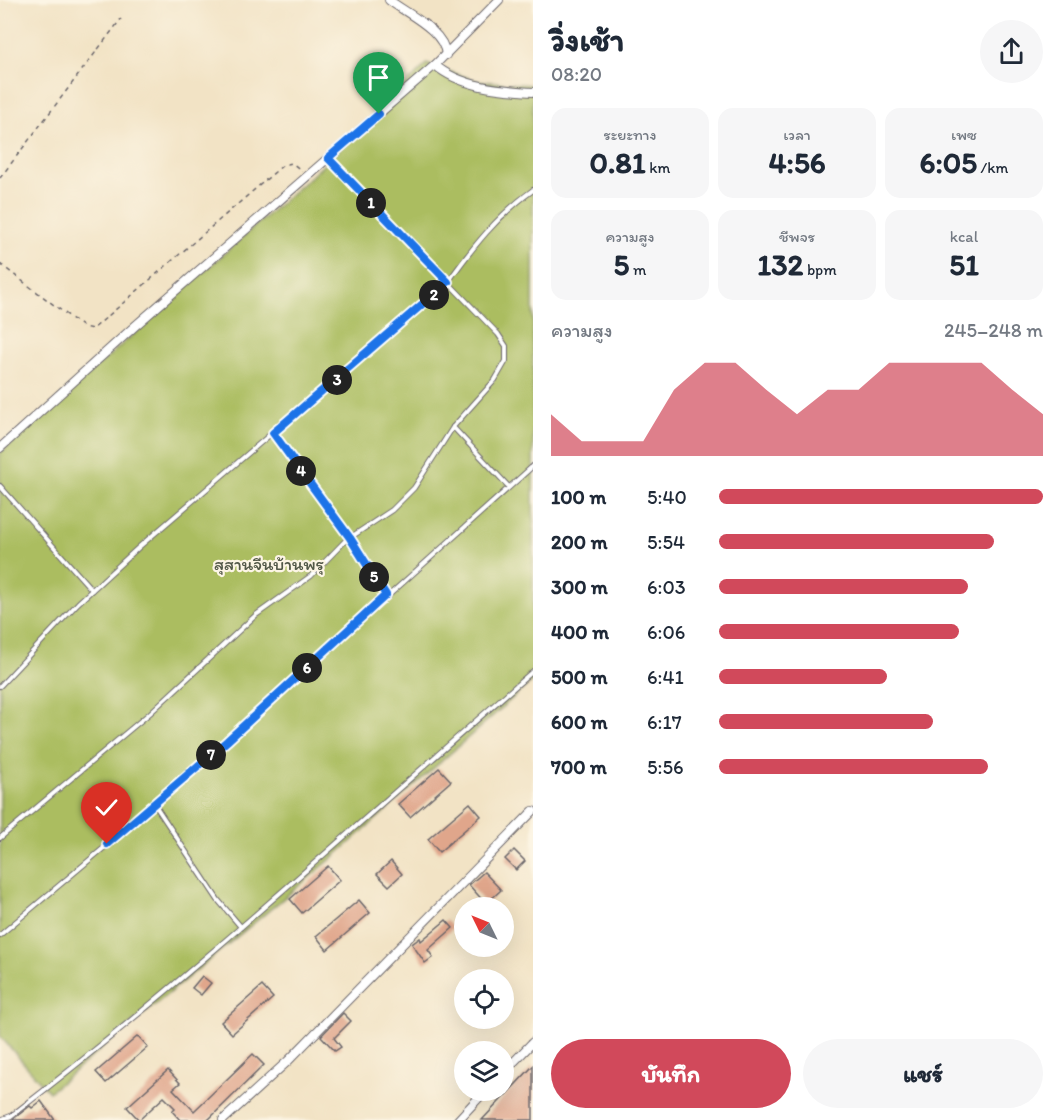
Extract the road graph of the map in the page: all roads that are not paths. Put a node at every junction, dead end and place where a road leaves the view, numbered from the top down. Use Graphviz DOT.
graph roads {
  1 [pos="389,0"];
  2 [pos="499,0"];
  3 [pos="446,55"];
  4 [pos="435,65"];
  5 [pos="533,92"];
  6 [pos="328,158"];
  7 [pos="533,190"];
  8 [pos="448,282"];
  9 [pos="453,427"];
  10 [pos="273,433"];
  11 [pos="0,448"];
  12 [pos="533,466"];
  13 [pos="0,486"];
  14 [pos="509,487"];
  15 [pos="350,538"];
  16 [pos="92,590"];
  17 [pos="386,595"];
  18 [pos="533,671"];
  19 [pos="0,686"];
  20 [pos="155,805"];
  21 [pos="533,811"];
  22 [pos="0,838"];
  23 [pos="241,927"];
  24 [pos="0,935"];
  25 [pos="533,1042"];
  26 [pos="514,1062"];
  27 [pos="476,1101"];
  28 [pos="0,1120"];
  29 [pos="223,1120"];
  30 [pos="458,1120"];
  1 -- 3 [label="street"];
  2 -- 3 [label="street"];
  3 -- 4 [label="street"];
  4 -- 5 [label="street"];
  4 -- 6 [label="street"];
  6 -- 8 [label="lane"];
  6 -- 11 [label="street"];
  7 -- 8 [label="lane"];
  8 -- 9 [label="lane"];
  8 -- 10 [label="lane"];
  9 -- 14 [label="lane"];
  9 -- 15 [label="lane"];
  10 -- 15 [label="lane"];
  10 -- 16 [label="lane"];
  12 -- 14 [label="lane"];
  13 -- 16 [label="lane"];
  14 -- 17 [label="lane"];
  15 -- 17 [label="lane"];
  15 -- 22 [label="lane"];
  16 -- 19 [label="lane"];
  17 -- 20 [label="lane"];
  18 -- 23 [label="lane"];
  20 -- 23 [label="lane"];
  20 -- 24 [label="lane"];
  21 -- 29 [label="street"];
  23 -- 28 [label="lane"];
  25 -- 26 [label="street"];
  27 -- 30 [label="street"];
}
